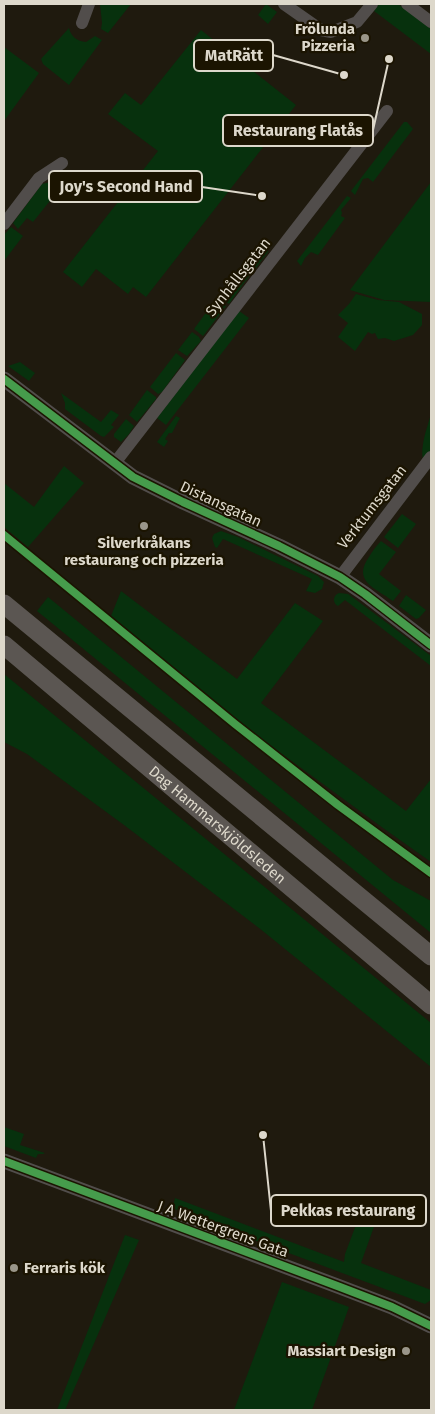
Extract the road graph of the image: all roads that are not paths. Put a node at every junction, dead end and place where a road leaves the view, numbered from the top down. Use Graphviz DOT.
graph roads {
  1 [pos="89,4"];
  2 [pos="284,4"];
  3 [pos="372,4"];
  4 [pos="407,4"];
  5 [pos="431,22"];
  6 [pos="82,23"];
  7 [pos="387,111"];
  8 [pos="62,163"];
  9 [pos="4,224"];
  10 [pos="4,379"];
  11 [pos="431,457"];
  12 [pos="114,464"];
  13 [pos="340,577"];
  14 [pos="4,604"];
  15 [pos="4,645"];
  16 [pos="431,645"];
  17 [pos="431,956"];
  18 [pos="431,1005"];
  19 [pos="4,1161"];
  20 [pos="431,1326"];
  1 -- 6 [label="street"];
  2 -- 3 [label="street"];
  4 -- 5 [label="street"];
  7 -- 12 [label="street, Synhållsgatan"];
  8 -- 9 [label="street"];
  10 -- 12 [label="street, Distansgatan"];
  11 -- 13 [label="street, Verktumsgatan"];
  12 -- 13 [label="street, Distansgatan"];
  13 -- 16 [label="street, Distansgatan"];
  14 -- 17 [label="main road"];
  15 -- 18 [label="main road, Dag Hammarskjöldsleden"];
  19 -- 20 [label="street, J A Wettergrens Gata"];
}
